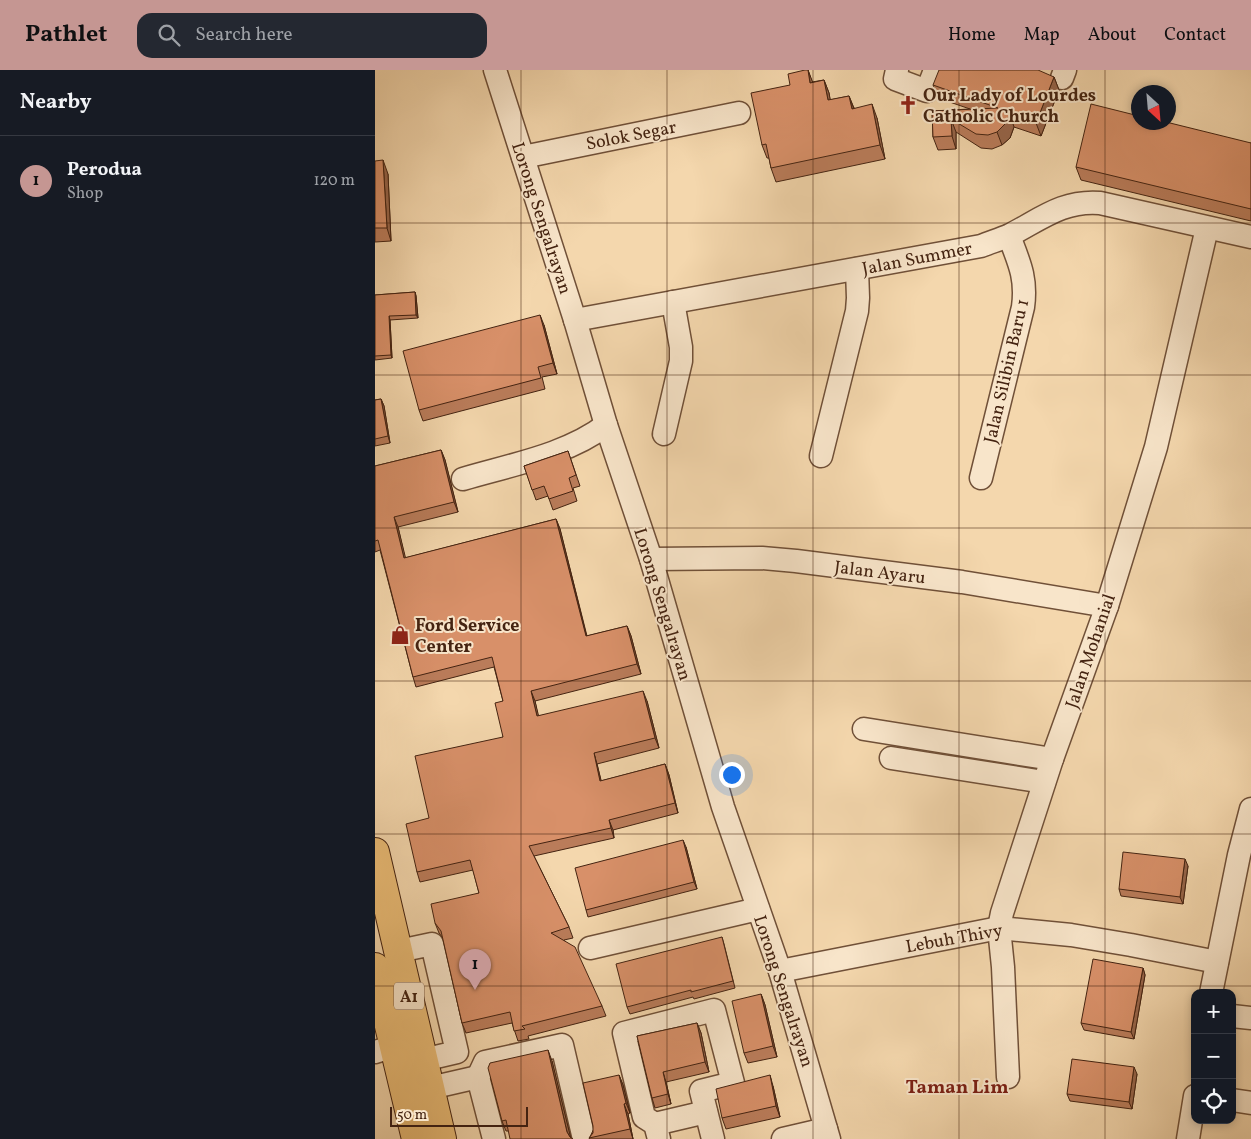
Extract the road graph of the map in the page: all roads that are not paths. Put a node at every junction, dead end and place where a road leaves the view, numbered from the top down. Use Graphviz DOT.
graph roads {
  1 [pos="495,70"];
  2 [pos="897,70"];
  3 [pos="935,70"];
  4 [pos="739,113"];
  5 [pos="523,157"];
  6 [pos="1207,228"];
  7 [pos="1009,236"];
  8 [pos="1251,237"];
  9 [pos="857,269"];
  10 [pos="673,302"];
  11 [pos="575,320"];
  12 [pos="606,425"];
  13 [pos="664,434"];
  14 [pos="821,456"];
  15 [pos="981,478"];
  16 [pos="463,479"];
  17 [pos="651,559"];
  18 [pos="1107,606"];
  19 [pos="864,730"];
  20 [pos="891,758"];
  21 [pos="1052,758"];
  22 [pos="1044,782"];
  23 [pos="1251,809"];
  24 [pos="375,852"];
  25 [pos="1245,855"];
  26 [pos="758,909"];
  27 [pos="999,928"];
  28 [pos="590,948"];
  29 [pos="1217,962"];
  30 [pos="375,967"];
  31 [pos="780,971"];
  32 [pos="1212,989"];
  33 [pos="1236,1016"];
  34 [pos="1251,1018"];
  35 [pos="384,1049"];
  36 [pos="478,1077"];
  37 [pos="1008,1077"];
  38 [pos="430,1088"];
  39 [pos="1236,1101"];
  40 [pos="1251,1103"];
  41 [pos="707,1112"];
  42 [pos="1191,1121"];
  43 [pos="657,1132"];
  44 [pos="827,1134"];
  45 [pos="416,1139"];
  46 [pos="442,1139"];
  47 [pos="494,1139"];
  48 [pos="584,1139"];
  49 [pos="713,1139"];
  50 [pos="783,1139"];
  51 [pos="1188,1139"];
  1 -- 5 [label="street, Lorong Sengalrayan"];
  2 -- 3 [label="street"];
  4 -- 5 [label="street, Solok Segar"];
  5 -- 11 [label="street, Lorong Sengalrayan"];
  6 -- 7 [label="street, Jalan Summer"];
  6 -- 8 [label="street, Jalan Summer"];
  6 -- 18 [label="street, Jalan Mohanial"];
  7 -- 9 [label="street, Jalan Summer"];
  7 -- 15 [label="street, Jalan Silibin Baru 1"];
  9 -- 10 [label="street, Jalan Summer"];
  9 -- 14 [label="street"];
  10 -- 11 [label="street, Jalan Summer"];
  10 -- 13 [label="street"];
  11 -- 12 [label="street, Lorong Sengalrayan"];
  12 -- 16 [label="street"];
  12 -- 17 [label="street, Lorong Sengalrayan"];
  17 -- 18 [label="street, Jalan Ayaru"];
  17 -- 26 [label="street, Lorong Sengalrayan"];
  18 -- 21 [label="street, Jalan Mohanial"];
  19 -- 21 [label="street"];
  20 -- 22 [label="street"];
  21 -- 22 [label="street, Jalan Mohanial"];
  22 -- 27 [label="street, Jalan Mohanial"];
  23 -- 25 [label="street"];
  24 -- 38 [label="main road, A1"];
  25 -- 29 [label="street"];
  26 -- 28 [label="street"];
  26 -- 31 [label="street, Lorong Sengalrayan"];
  27 -- 29 [label="street, Lebuh Thivy"];
  27 -- 31 [label="street, Lebuh Thivy"];
  27 -- 37 [label="street, Jalan Mohanial"];
  29 -- 32 [label="street"];
  30 -- 35 [label="main road, A1"];
  31 -- 44 [label="street, Lorong Sengalrayan"];
  33 -- 34 [label="street"];
  35 -- 45 [label="main road, A1"];
  36 -- 38 [label="street"];
  36 -- 47 [label="street"];
  36 -- 48 [label="street"];
  38 -- 46 [label="main road, A1"];
  39 -- 40 [label="street"];
  41 -- 43 [label="street"];
  41 -- 43 [label="street"];
  41 -- 49 [label="street"];
  42 -- 51 [label="street"];
  44 -- 50 [label="street"];
}
